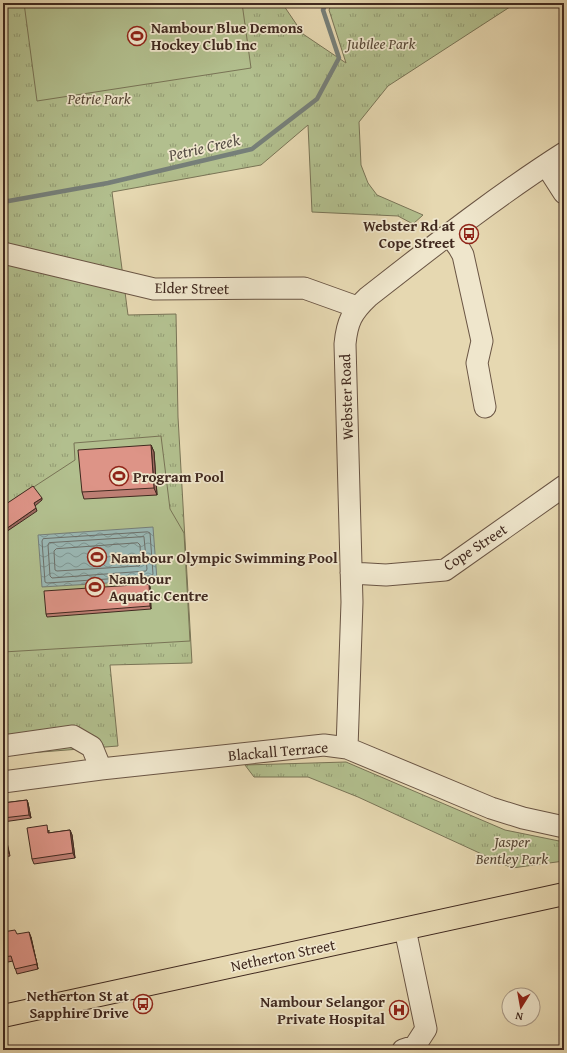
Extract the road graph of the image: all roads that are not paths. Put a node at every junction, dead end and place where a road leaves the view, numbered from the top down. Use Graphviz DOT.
graph roads {
  1 [pos="564,153"];
  2 [pos="546,165"];
  3 [pos="564,193"];
  4 [pos="449,234"];
  5 [pos="3,253"];
  6 [pos="357,307"];
  7 [pos="484,407"];
  8 [pos="564,486"];
  9 [pos="351,573"];
  10 [pos="3,746"];
  11 [pos="347,748"];
  12 [pos="101,768"];
  13 [pos="3,782"];
  14 [pos="564,827"];
  15 [pos="564,894"];
  16 [pos="404,928"];
  17 [pos="3,1016"];
  18 [pos="403,1050"];
  1 -- 2 [label="street, Webster Road"];
  2 -- 3 [label="street"];
  2 -- 4 [label="street, Webster Road"];
  4 -- 6 [label="street, Webster Road"];
  4 -- 7 [label="street"];
  5 -- 6 [label="street, Elder Street"];
  6 -- 9 [label="street, Webster Road"];
  8 -- 9 [label="street, Cope Street"];
  9 -- 11 [label="street, Webster Road"];
  10 -- 12 [label="street"];
  11 -- 12 [label="street, Blackall Terrace"];
  11 -- 14 [label="street, Blackall Terrace"];
  12 -- 13 [label="street, Blackall Terrace"];
  15 -- 16 [label="main road, Netherton Street"];
  16 -- 17 [label="main road, Netherton Street"];
  16 -- 18 [label="street"];
}
